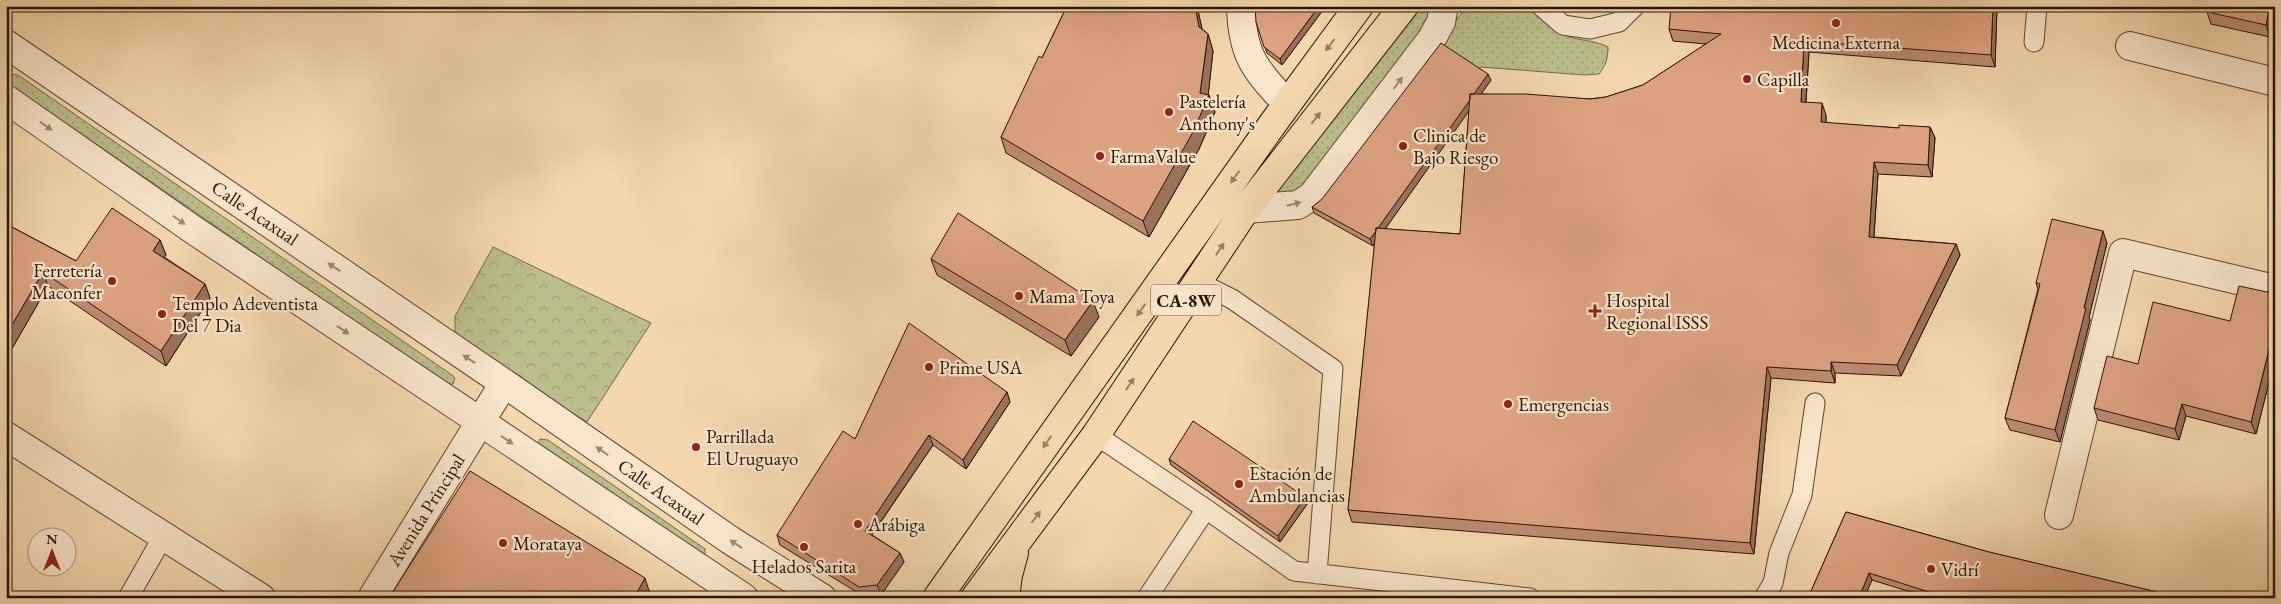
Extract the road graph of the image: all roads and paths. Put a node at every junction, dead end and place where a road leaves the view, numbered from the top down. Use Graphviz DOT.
graph roads {
  1 [pos="1241,6"];
  2 [pos="1359,6"];
  3 [pos="1404,6"];
  4 [pos="1444,6"];
  5 [pos="1542,6"];
  6 [pos="1635,6"];
  7 [pos="2037,6"];
  8 [pos="2034,42"];
  9 [pos="6,44"];
  10 [pos="2130,46"];
  11 [pos="2275,82"];
  12 [pos="6,99"];
  13 [pos="1287,104"];
  14 [pos="1246,209"];
  15 [pos="1198,282"];
  16 [pos="2275,289"];
  17 [pos="504,382"];
  18 [pos="1815,403"];
  19 [pos="480,422"];
  20 [pos="1096,435"];
  21 [pos="6,436"];
  22 [pos="1206,509"];
  23 [pos="2059,515"];
  24 [pos="164,535"];
  25 [pos="1018,541"];
  26 [pos="956,571"];
  27 [pos="1317,574"];
  28 [pos="128,598"];
  29 [pos="261,598"];
  30 [pos="372,598"];
  31 [pos="744,598"];
  32 [pos="822,598"];
  33 [pos="928,598"];
  34 [pos="937,598"];
  35 [pos="976,598"];
  36 [pos="1005,598"];
  37 [pos="1147,598"];
  38 [pos="1530,598"];
  39 [pos="1764,598"];
  1 -- 13 [label="street"];
  2 -- 13 [label="main road, CA-8W, one-way"];
  14 -- 3 [label="main road, CA-8W, one-way"];
  14 -- 4 [label="street, one-way"];
  5 -- 6 [label="lane"];
  7 -- 8 [label="lane"];
  17 -- 9 [label="street, Calle Acaxual, one-way"];
  10 -- 11 [label="street"];
  12 -- 19 [label="street, one-way"];
  13 -- 26 [label="main road, CA-8W, one-way"];
  15 -- 14 [label="main road, CA-8W, one-way"];
  20 -- 15 [label="main road, CA-8W, one-way"];
  15 -- 27 [label="lane"];
  16 -- 23 [label="street"];
  17 -- 19 [label="street"];
  32 -- 17 [label="street, Calle Acaxual, one-way"];
  18 -- 39 [label="lane"];
  19 -- 30 [label="street, Avenida Principal"];
  19 -- 31 [label="street, one-way"];
  20 -- 22 [label="lane"];
  25 -- 20 [label="main road, CA-8W, one-way"];
  21 -- 24 [label="street"];
  22 -- 27 [label="lane"];
  22 -- 37 [label="lane"];
  24 -- 28 [label="lane"];
  24 -- 29 [label="street"];
  25 -- 35 [label="main road, CA-8W"];
  25 -- 36 [label="main road"];
  26 -- 33 [label="main road"];
  26 -- 34 [label="main road, CA-8W"];
  27 -- 38 [label="lane"];
}
